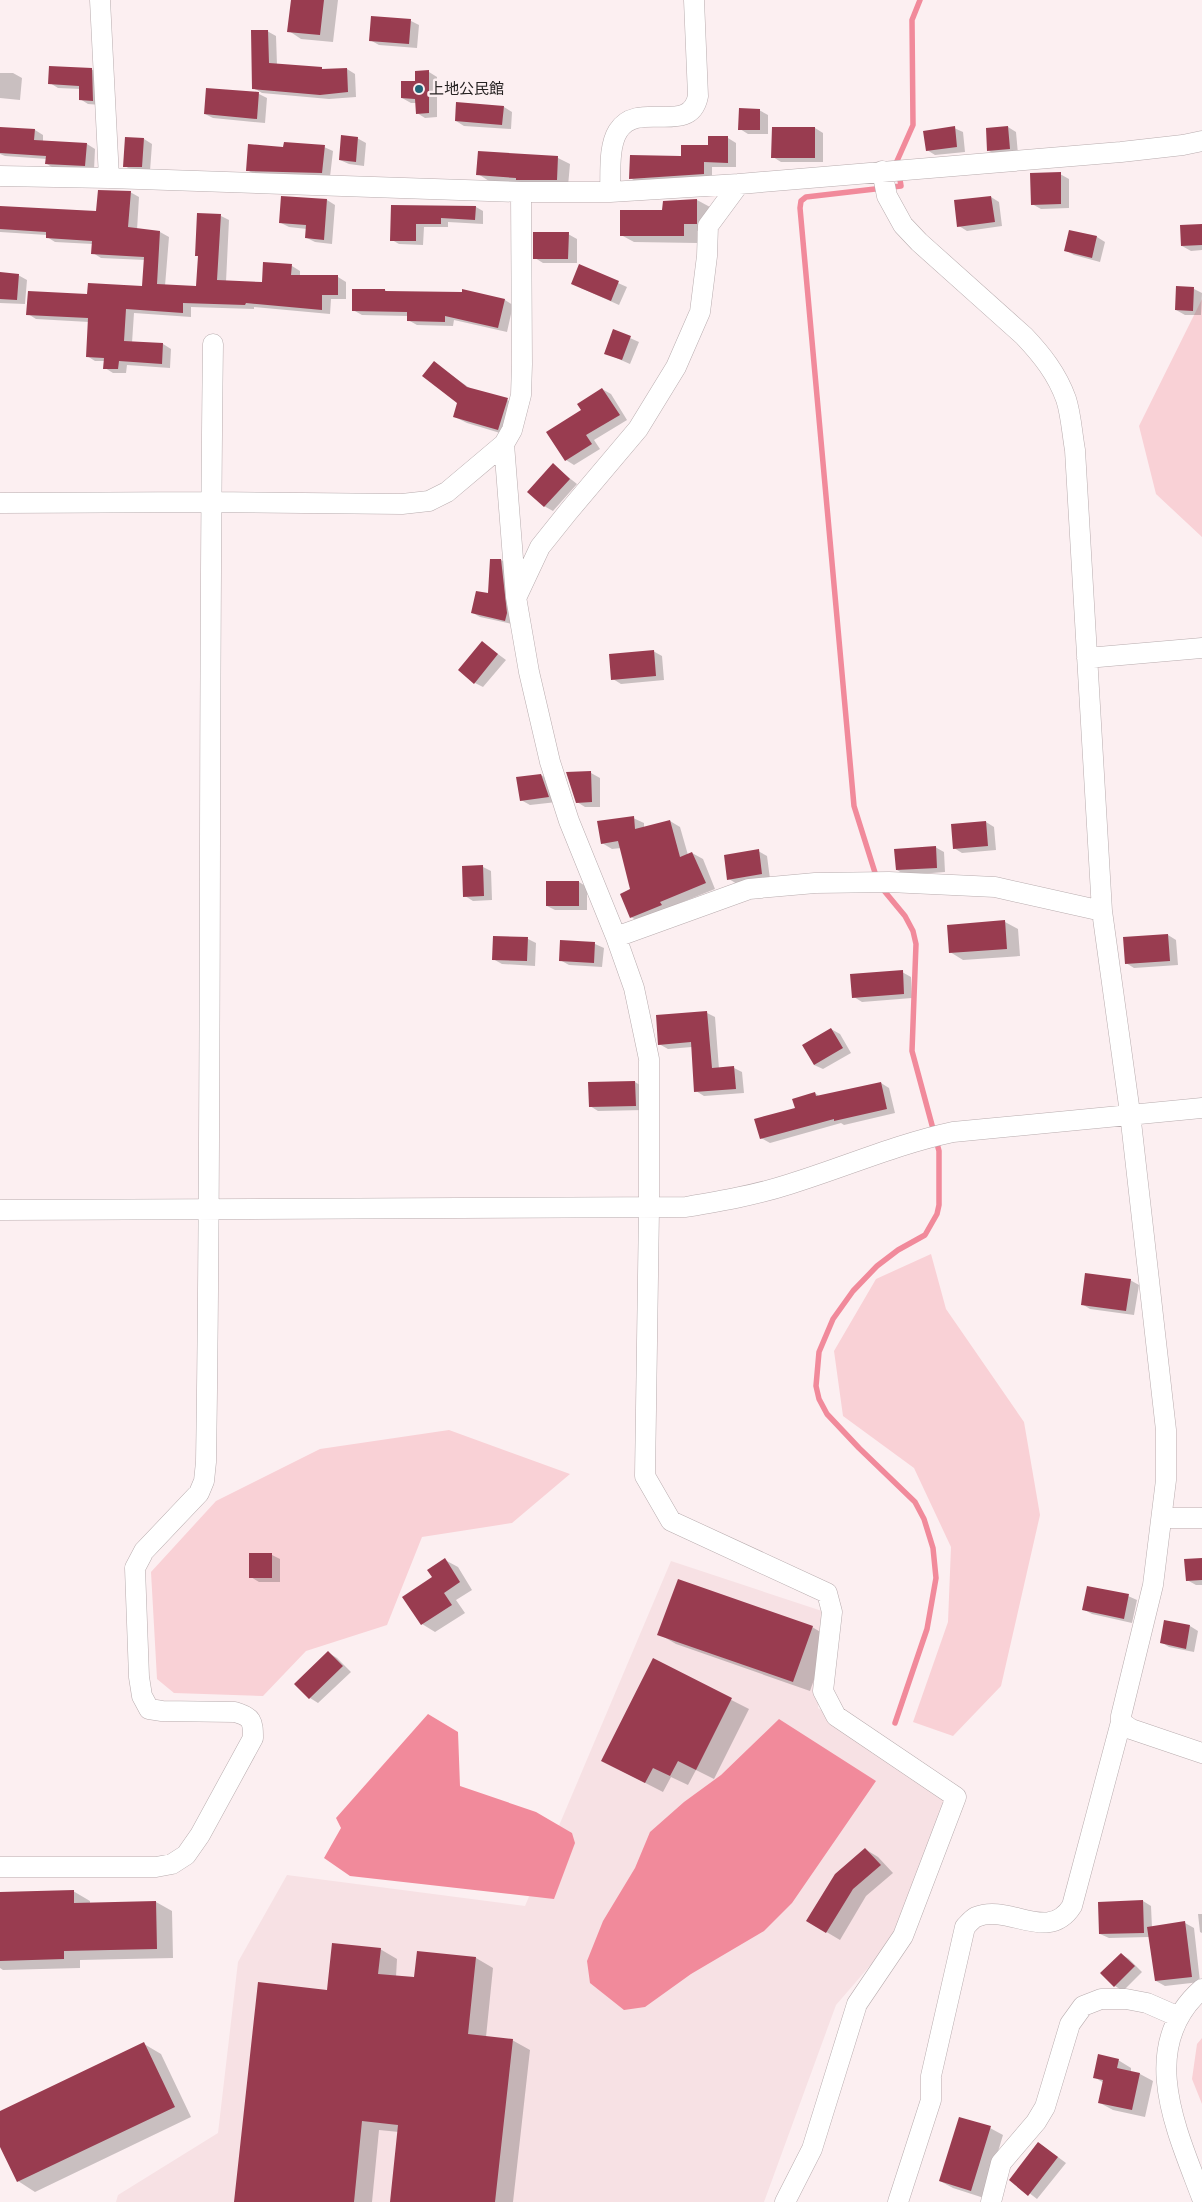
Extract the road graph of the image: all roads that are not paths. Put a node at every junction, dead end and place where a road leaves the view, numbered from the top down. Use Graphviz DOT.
graph roads {
  1 [pos="100,0"];
  2 [pos="694,0"];
  3 [pos="1202,141"];
  4 [pos="882,171"];
  5 [pos="0,176"];
  6 [pos="109,178"];
  7 [pos="739,184"];
  8 [pos="520,192"];
  9 [pos="610,192"];
  10 [pos="213,344"];
  11 [pos="504,444"];
  12 [pos="211,502"];
  13 [pos="0,503"];
  14 [pos="516,598"];
  15 [pos="1202,648"];
  16 [pos="1087,658"];
  17 [pos="1102,912"];
  18 [pos="616,937"];
  19 [pos="1202,1108"];
  20 [pos="1130,1114"];
  21 [pos="650,1209"];
  22 [pos="0,1210"];
  23 [pos="210,1210"];
  24 [pos="1162,1518"];
  25 [pos="1202,1518"];
  26 [pos="1121,1722"];
  27 [pos="1202,1753"];
  28 [pos="0,1867"];
  29 [pos="1202,1989"];
  30 [pos="1180,2018"];
  31 [pos="1202,2198"];
  32 [pos="785,2202"];
  33 [pos="898,2202"];
  34 [pos="991,2202"];
  1 -- 6 [label="street"];
  2 -- 9 [label="street"];
  3 -- 4 [label="street"];
  4 -- 7 [label="street"];
  4 -- 16 [label="street"];
  5 -- 6 [label="street"];
  6 -- 8 [label="street"];
  7 -- 9 [label="street"];
  7 -- 14 [label="street"];
  8 -- 9 [label="street"];
  8 -- 11 [label="street"];
  10 -- 12 [label="street"];
  11 -- 12 [label="street"];
  11 -- 14 [label="street"];
  12 -- 13 [label="street"];
  12 -- 23 [label="street"];
  14 -- 18 [label="street"];
  15 -- 16 [label="street"];
  16 -- 17 [label="street"];
  17 -- 18 [label="street"];
  17 -- 20 [label="street"];
  18 -- 21 [label="street"];
  19 -- 20 [label="street"];
  20 -- 21 [label="street"];
  20 -- 24 [label="street"];
  21 -- 23 [label="street"];
  21 -- 32 [label="street"];
  22 -- 23 [label="street"];
  23 -- 28 [label="street"];
  24 -- 25 [label="street"];
  24 -- 26 [label="street"];
  26 -- 27 [label="street"];
  26 -- 33 [label="street"];
  29 -- 30 [label="street"];
  30 -- 31 [label="street"];
  30 -- 34 [label="street"];
}
